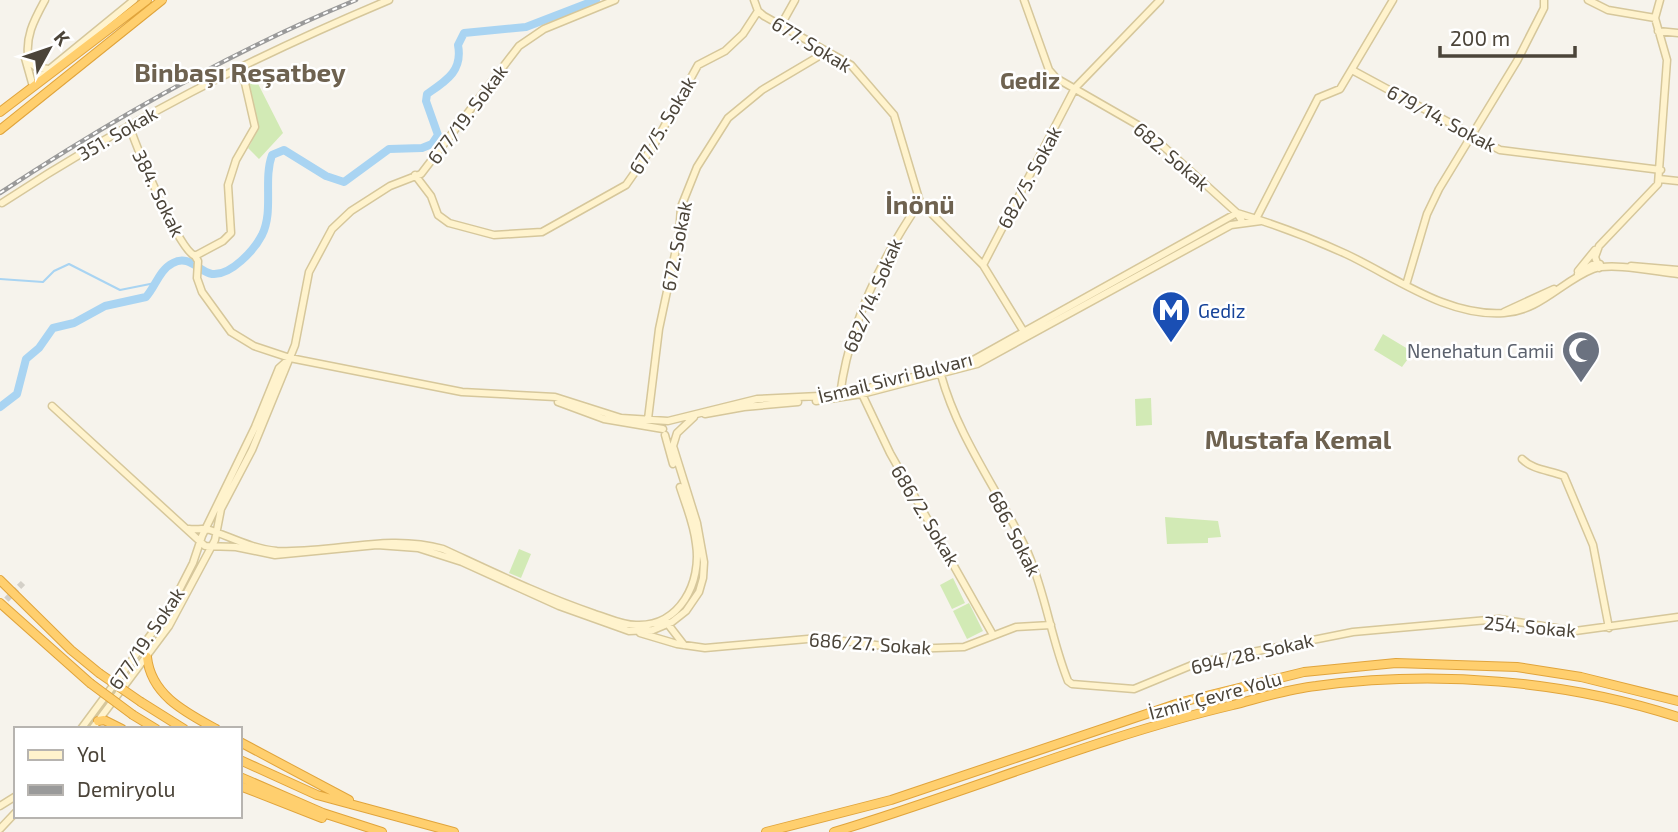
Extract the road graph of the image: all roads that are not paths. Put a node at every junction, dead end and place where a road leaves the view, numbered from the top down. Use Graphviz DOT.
graph roads {
  1 [pos="42,0"];
  2 [pos="134,0"];
  3 [pos="147,0"];
  4 [pos="162,0"];
  5 [pos="389,0"];
  6 [pos="615,0"];
  7 [pos="754,0"];
  8 [pos="795,0"];
  9 [pos="1024,0"];
  10 [pos="1159,0"];
  11 [pos="1393,0"];
  12 [pos="1544,0"];
  13 [pos="1588,0"];
  14 [pos="1660,0"];
  15 [pos="758,11"];
  16 [pos="1655,19"];
  17 [pos="781,25"];
  18 [pos="1658,31"];
  19 [pos="1678,33"];
  20 [pos="826,52"];
  21 [pos="237,67"];
  22 [pos="50,69"];
  23 [pos="1352,70"];
  24 [pos="32,83"];
  25 [pos="1075,88"];
  26 [pos="10,104"];
  27 [pos="0,112"];
  28 [pos="129,125"];
  29 [pos="0,130"];
  30 [pos="1472,136"];
  31 [pos="1661,170"];
  32 [pos="415,175"];
  33 [pos="1659,179"];
  34 [pos="1678,181"];
  35 [pos="920,202"];
  36 [pos="2,203"];
  37 [pos="1237,213"];
  38 [pos="1260,220"];
  39 [pos="1243,223"];
  40 [pos="1599,246"];
  41 [pos="197,259"];
  42 [pos="983,265"];
  43 [pos="1599,266"];
  44 [pos="1678,272"];
  45 [pos="1573,278"];
  46 [pos="1406,285"];
  47 [pos="1503,313"];
  48 [pos="1024,332"];
  49 [pos="290,358"];
  50 [pos="941,375"];
  51 [pos="536,394"];
  52 [pos="840,394"];
  53 [pos="862,394"];
  54 [pos="52,405"];
  55 [pos="648,419"];
  56 [pos="671,421"];
  57 [pos="664,432"];
  58 [pos="677,433"];
  59 [pos="1522,459"];
  60 [pos="189,529"];
  61 [pos="205,529"];
  62 [pos="217,534"];
  63 [pos="200,543"];
  64 [pos="211,547"];
  65 [pos="0,580"];
  66 [pos="0,603"];
  67 [pos="1678,617"];
  68 [pos="668,625"];
  69 [pos="1051,625"];
  70 [pos="1423,625"];
  71 [pos="652,627"];
  72 [pos="1609,628"];
  73 [pos="639,632"];
  74 [pos="993,635"];
  75 [pos="660,639"];
  76 [pos="685,646"];
  77 [pos="148,657"];
  78 [pos="1084,686"];
  79 [pos="1678,701"];
  80 [pos="1678,718"];
  81 [pos="95,725"];
  82 [pos="83,727"];
  83 [pos="118,727"];
  84 [pos="153,727"];
  85 [pos="181,727"];
  86 [pos="213,727"];
  87 [pos="242,743"];
  88 [pos="242,761"];
  89 [pos="242,778"];
  90 [pos="242,787"];
  91 [pos="374,812"];
  92 [pos="14,814"];
  93 [pos="0,829"];
  94 [pos="367,832"];
  95 [pos="382,832"];
  96 [pos="454,832"];
  97 [pos="766,832"];
  98 [pos="834,832"];
  1 -- 22 [label="street"];
  1 -- 24 [label="street"];
  2 -- 22 [label="street"];
  3 -- 26 [label="highway"];
  4 -- 29 [label="highway"];
  5 -- 21 [label="street, 351. Sokak"];
  6 -- 32 [label="street, 677/19. Sokak"];
  7 -- 15 [label="street, 677. Sokak"];
  8 -- 17 [label="street"];
  9 -- 25 [label="street, 682. Sokak"];
  10 -- 25 [label="street, 682/5. Sokak"];
  11 -- 23 [label="street"];
  12 -- 30 [label="street"];
  13 -- 16 [label="street"];
  14 -- 16 [label="street"];
  15 -- 17 [label="street, 677. Sokak"];
  15 -- 32 [label="street, 677/5. Sokak"];
  16 -- 18 [label="street"];
  17 -- 20 [label="street, 677. Sokak"];
  18 -- 19 [label="street"];
  18 -- 31 [label="street"];
  20 -- 35 [label="street, 677. Sokak"];
  20 -- 55 [label="street, 672. Sokak"];
  21 -- 28 [label="street, 351. Sokak"];
  21 -- 41 [label="street"];
  22 -- 24 [label="street"];
  23 -- 30 [label="street, 679/14. Sokak"];
  23 -- 38 [label="street"];
  24 -- 26 [label="street"];
  25 -- 37 [label="street, 682. Sokak"];
  25 -- 42 [label="street, 682/5. Sokak"];
  26 -- 27 [label="highway"];
  28 -- 36 [label="street, 351. Sokak"];
  28 -- 41 [label="street, 384. Sokak"];
  30 -- 31 [label="street, 679/14. Sokak"];
  30 -- 46 [label="street"];
  31 -- 33 [label="street"];
  32 -- 49 [label="street, 677/19. Sokak"];
  33 -- 34 [label="street"];
  33 -- 40 [label="street"];
  35 -- 42 [label="street, 677. Sokak"];
  35 -- 52 [label="street, 682/14. Sokak"];
  37 -- 38 [label="street"];
  37 -- 39 [label="street, 682. Sokak"];
  37 -- 48 [label="street, İsmail Sivri Bulvarı"];
  38 -- 39 [label="street, İsmail Sivri Bulvarı"];
  38 -- 46 [label="street"];
  39 -- 50 [label="street, İsmail Sivri Bulvarı"];
  40 -- 43 [label="street"];
  40 -- 45 [label="street"];
  41 -- 49 [label="street, İsmail Sivri Bulvarı"];
  42 -- 48 [label="street, 677. Sokak"];
  43 -- 44 [label="street"];
  43 -- 45 [label="street"];
  43 -- 47 [label="street"];
  45 -- 47 [label="street"];
  46 -- 47 [label="street"];
  48 -- 52 [label="street, İsmail Sivri Bulvarı"];
  49 -- 51 [label="street, İsmail Sivri Bulvarı"];
  49 -- 61 [label="street, 677/19. Sokak"];
  49 -- 62 [label="street, 677/19. Sokak"];
  50 -- 53 [label="street, İsmail Sivri Bulvarı"];
  50 -- 69 [label="street, 686. Sokak"];
  51 -- 55 [label="street, İsmail Sivri Bulvarı"];
  51 -- 57 [label="street, İsmail Sivri Bulvarı"];
  52 -- 56 [label="street, İsmail Sivri Bulvarı"];
  53 -- 58 [label="street, İsmail Sivri Bulvarı"];
  53 -- 74 [label="street, 686/2. Sokak"];
  54 -- 60 [label="street"];
  55 -- 56 [label="street, İsmail Sivri Bulvarı"];
  56 -- 57 [label="street"];
  56 -- 58 [label="street"];
  57 -- 58 [label="street, İsmail Sivri Bulvarı"];
  57 -- 68 [label="street"];
  58 -- 68 [label="street"];
  59 -- 72 [label="street"];
  60 -- 61 [label="street"];
  60 -- 63 [label="street"];
  61 -- 62 [label="street"];
  61 -- 63 [label="street, 677/19. Sokak"];
  62 -- 64 [label="street, 677/19. Sokak"];
  62 -- 71 [label="street"];
  63 -- 64 [label="street, 686/27. Sokak"];
  63 -- 82 [label="street, 677/19. Sokak"];
  64 -- 73 [label="street, 686/27. Sokak"];
  64 -- 77 [label="street, 677/19. Sokak"];
  65 -- 85 [label="highway, bridge"];
  66 -- 84 [label="highway, bridge"];
  67 -- 72 [label="street, 254. Sokak"];
  68 -- 71 [label="street"];
  68 -- 75 [label="street"];
  68 -- 76 [label="street"];
  69 -- 74 [label="street, 686/27. Sokak"];
  69 -- 78 [label="street, 686. Sokak"];
  70 -- 72 [label="street, 254. Sokak"];
  70 -- 78 [label="street, 694/28. Sokak"];
  71 -- 73 [label="street"];
  71 -- 75 [label="street"];
  73 -- 75 [label="street, 686/27. Sokak"];
  74 -- 76 [label="street, 686/27. Sokak"];
  75 -- 76 [label="street, 686/27. Sokak"];
  77 -- 81 [label="street, 677/19. Sokak"];
  77 -- 86 [label="highway"];
  79 -- 97 [label="highway, İzmir Çevre Yolu"];
  80 -- 98 [label="highway, İzmir Çevre Yolu"];
  81 -- 83 [label="highway"];
  87 -- 91 [label="highway"];
  88 -- 91 [label="highway"];
  89 -- 95 [label="highway"];
  90 -- 94 [label="highway"];
  91 -- 96 [label="highway"];
  92 -- 93 [label="street"];
}
